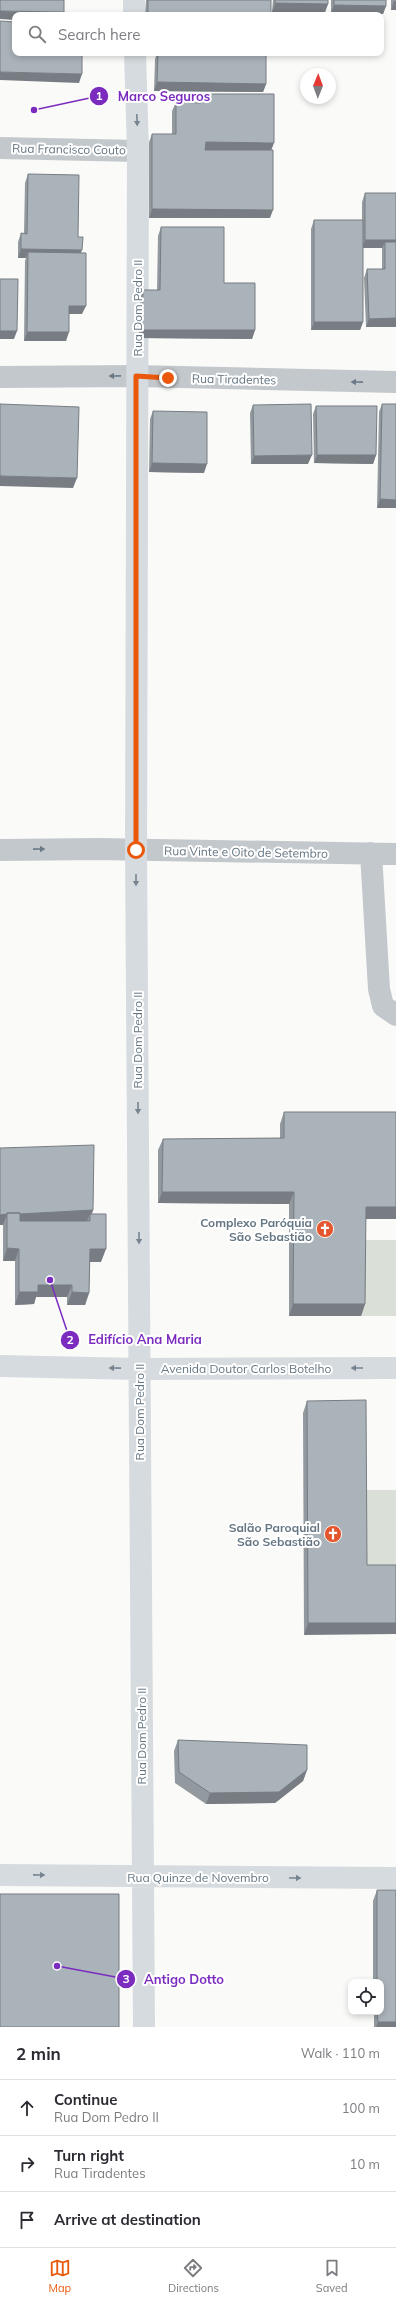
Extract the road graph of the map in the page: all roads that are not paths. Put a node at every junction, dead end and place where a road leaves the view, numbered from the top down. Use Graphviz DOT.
graph roads {
  1 [pos="134,0"];
  2 [pos="134,12"];
  3 [pos="135,56"];
  4 [pos="0,148"];
  5 [pos="138,151"];
  6 [pos="136,376"];
  7 [pos="0,377"];
  8 [pos="396,382"];
  9 [pos="0,850"];
  10 [pos="136,850"];
  11 [pos="371,853"];
  12 [pos="396,854"];
  13 [pos="396,1015"];
  14 [pos="0,1366"];
  15 [pos="396,1368"];
  16 [pos="139,1369"];
  17 [pos="0,1875"];
  18 [pos="141,1877"];
  19 [pos="396,1878"];
  20 [pos="144,2027"];
  1 -- 2 [label="main road"];
  3 -- 5 [label="main road, Rua Dom Pedro II, one-way"];
  4 -- 5 [label="street, Rua Francisco Couto"];
  5 -- 6 [label="main road, Rua Dom Pedro II"];
  6 -- 7 [label="street, Rua Tiradentes, one-way"];
  8 -- 6 [label="street, Rua Tiradentes, one-way"];
  6 -- 10 [label="main road, Rua Dom Pedro II"];
  9 -- 10 [label="street, Rua Vinte e Oito de Setembro, one-way"];
  10 -- 11 [label="street, Rua Vinte e Oito de Setembro"];
  10 -- 16 [label="main road, Rua Dom Pedro II, one-way"];
  11 -- 12 [label="street, Rua Vinte e Oito de Setembro"];
  11 -- 13 [label="street"];
  16 -- 14 [label="main road, Avenida Doutor Carlos Botelho, one-way"];
  15 -- 16 [label="main road, Avenida Doutor Carlos Botelho, one-way"];
  16 -- 18 [label="main road, Rua Dom Pedro II"];
  17 -- 18 [label="main road, Rua Quinze de Novembro, one-way"];
  18 -- 19 [label="main road, Rua Quinze de Novembro, one-way"];
  18 -- 20 [label="main road, Rua Dom Pedro II"];
}
